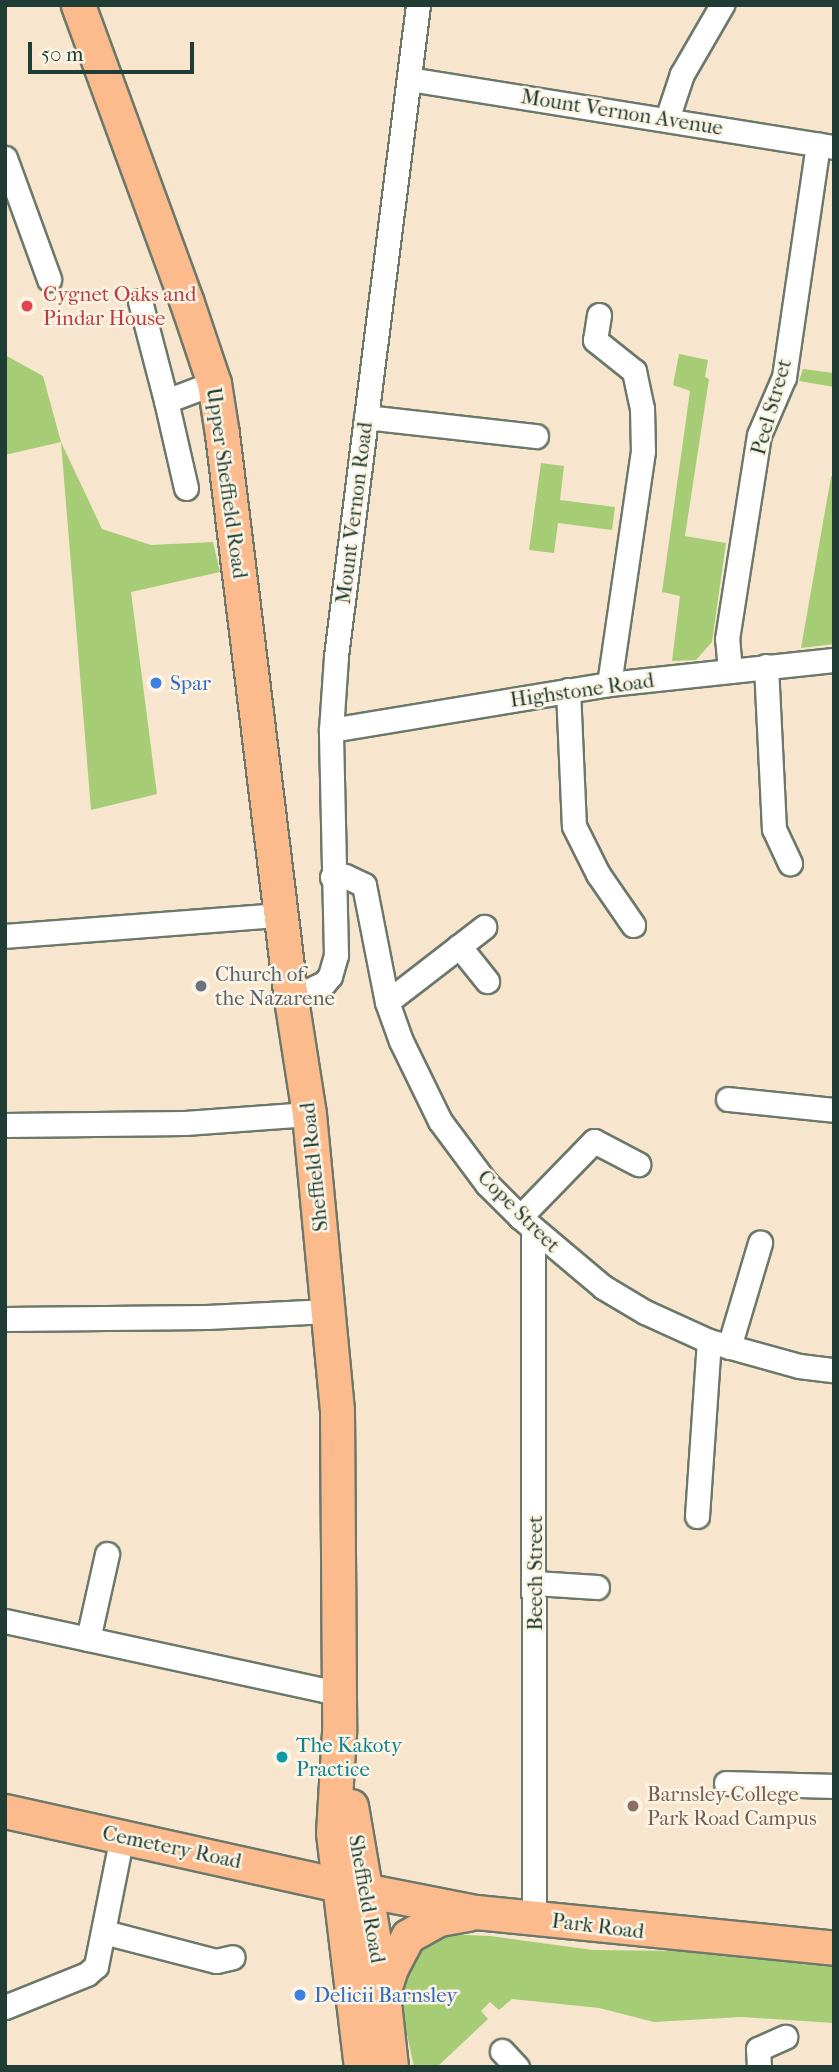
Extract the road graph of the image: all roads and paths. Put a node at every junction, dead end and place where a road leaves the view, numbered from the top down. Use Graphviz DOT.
graph roads {
  1 [pos="78,5"];
  2 [pos="418,5"];
  3 [pos="722,5"];
  4 [pos="409,79"];
  5 [pos="667,119"];
  6 [pos="826,145"];
  7 [pos="5,158"];
  8 [pos="49,279"];
  9 [pos="140,301"];
  10 [pos="599,314"];
  11 [pos="214,383"];
  12 [pos="166,401"];
  13 [pos="366,417"];
  14 [pos="536,436"];
  15 [pos="187,488"];
  16 [pos="245,606"];
  17 [pos="834,660"];
  18 [pos="766,666"];
  19 [pos="730,671"];
  20 [pos="608,684"];
  21 [pos="568,690"];
  22 [pos="331,730"];
  23 [pos="790,863"];
  24 [pos="332,877"];
  25 [pos="281,915"];
  26 [pos="634,925"];
  27 [pos="484,927"];
  28 [pos="5,936"];
  29 [pos="459,946"];
  30 [pos="487,981"];
  31 [pos="291,999"];
  32 [pos="387,1002"];
  33 [pos="727,1099"];
  34 [pos="833,1110"];
  35 [pos="309,1114"];
  36 [pos="5,1125"];
  37 [pos="638,1164"];
  38 [pos="526,1223"];
  39 [pos="760,1243"];
  40 [pos="328,1311"];
  41 [pos="5,1319"];
  42 [pos="719,1344"];
  43 [pos="834,1370"];
  44 [pos="697,1516"];
  45 [pos="107,1553"];
  46 [pos="535,1583"];
  47 [pos="597,1587"];
  48 [pos="5,1620"];
  49 [pos="88,1639"];
  50 [pos="338,1690"];
  51 [pos="726,1783"];
  52 [pos="834,1786"];
  53 [pos="5,1811"];
  54 [pos="122,1836"];
  55 [pos="351,1888"];
  56 [pos="476,1912"];
  57 [pos="534,1918"];
  58 [pos="104,1932"];
  59 [pos="834,1948"];
  60 [pos="233,1957"];
  61 [pos="383,1993"];
  62 [pos="5,2007"];
  63 [pos="785,2038"];
  64 [pos="361,2067"];
  65 [pos="391,2067"];
  66 [pos="759,2067"];
  1 -- 11 [label="highway, Upper Sheffield Road"];
  2 -- 4 [label="street, Mount Vernon Road"];
  3 -- 5 [label="street"];
  4 -- 5 [label="street, Mount Vernon Avenue"];
  4 -- 13 [label="street, Mount Vernon Road"];
  5 -- 6 [label="street, Mount Vernon Avenue"];
  6 -- 19 [label="street, Peel Street"];
  7 -- 8 [label="street"];
  9 -- 12 [label="street"];
  10 -- 20 [label="street"];
  11 -- 12 [label="street"];
  11 -- 16 [label="highway, Upper Sheffield Road"];
  12 -- 15 [label="street"];
  13 -- 14 [label="street"];
  13 -- 22 [label="street, Mount Vernon Road"];
  16 -- 25 [label="highway, Sheffield Road"];
  17 -- 18 [label="street, Highstone Road"];
  18 -- 19 [label="street, Highstone Road"];
  18 -- 23 [label="street"];
  19 -- 20 [label="street, Highstone Road"];
  20 -- 21 [label="street, Highstone Road"];
  21 -- 22 [label="street, Highstone Road"];
  21 -- 26 [label="street"];
  22 -- 24 [label="street, Mount Vernon Road"];
  24 -- 31 [label="street, Mount Vernon Road"];
  24 -- 32 [label="street, Cope Street"];
  25 -- 28 [label="street"];
  25 -- 31 [label="highway, Sheffield Road"];
  27 -- 29 [label="street"];
  29 -- 30 [label="street"];
  29 -- 32 [label="street"];
  31 -- 35 [label="highway, Sheffield Road"];
  32 -- 38 [label="street, Cope Street"];
  33 -- 34 [label="street"];
  35 -- 36 [label="street"];
  35 -- 40 [label="highway, Sheffield Road"];
  37 -- 38 [label="street"];
  38 -- 42 [label="street, Cope Street"];
  38 -- 46 [label="street, Beech Street"];
  39 -- 42 [label="street"];
  40 -- 41 [label="street"];
  40 -- 50 [label="highway, Sheffield Road"];
  42 -- 43 [label="street, Cope Street"];
  42 -- 44 [label="street"];
  45 -- 49 [label="street"];
  46 -- 47 [label="street"];
  46 -- 57 [label="street, Beech Street"];
  48 -- 49 [label="street"];
  49 -- 50 [label="street"];
  50 -- 55 [label="highway, Sheffield Road"];
  51 -- 52 [label="street"];
  53 -- 54 [label="highway, Cemetery Road"];
  54 -- 55 [label="highway, Cemetery Road"];
  54 -- 58 [label="street"];
  55 -- 56 [label="highway, Park Road"];
  55 -- 61 [label="highway, Sheffield Road"];
  55 -- 64 [label="highway, Sheffield Road"];
  56 -- 57 [label="highway, Park Road"];
  56 -- 61 [label="highway"];
  57 -- 59 [label="highway, Park Road"];
  58 -- 60 [label="street"];
  58 -- 62 [label="street"];
  61 -- 65 [label="highway, Sheffield Road"];
  63 -- 66 [label="street"];
}
